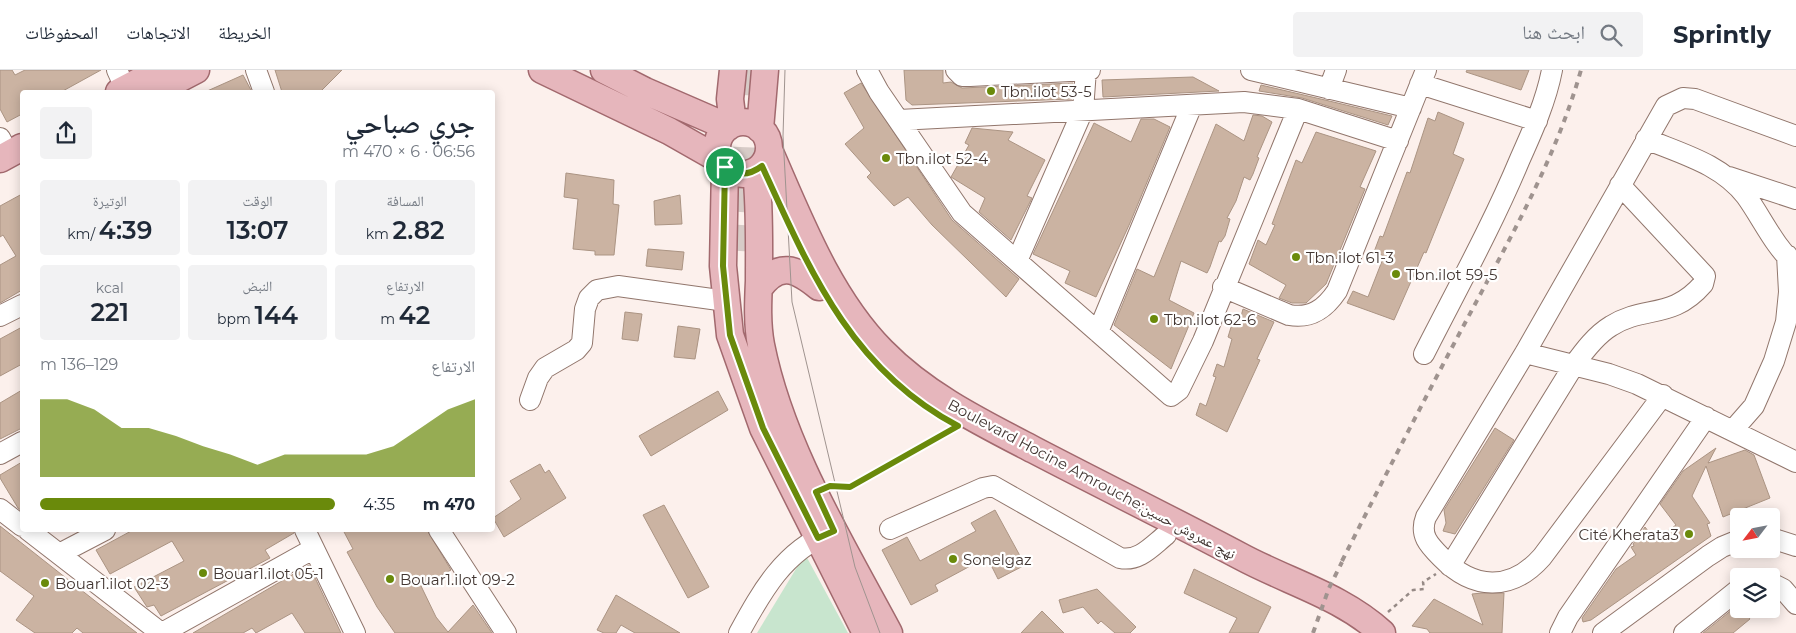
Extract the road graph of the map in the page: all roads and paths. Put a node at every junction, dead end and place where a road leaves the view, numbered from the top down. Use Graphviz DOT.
graph roads {
  1 [pos="161,70"];
  2 [pos="196,70"];
  3 [pos="256,70"];
  4 [pos="542,70"];
  5 [pos="604,70"];
  6 [pos="733,70"];
  7 [pos="764,70"];
  8 [pos="867,70"];
  9 [pos="956,70"];
  10 [pos="1086,70"];
  11 [pos="1090,70"];
  12 [pos="1250,70"];
  13 [pos="1336,70"];
  14 [pos="1552,70"];
  15 [pos="1423,77"];
  16 [pos="123,86"];
  17 [pos="1329,89"];
  18 [pos="158,90"];
  19 [pos="263,90"];
  20 [pos="1192,105"];
  21 [pos="1411,108"];
  22 [pos="1298,109"];
  23 [pos="1083,110"];
  24 [pos="899,120"];
  25 [pos="1537,121"];
  26 [pos="730,126"];
  27 [pos="1796,136"];
  28 [pos="1646,139"];
  29 [pos="1398,141"];
  30 [pos="762,154"];
  31 [pos="722,164"];
  32 [pos="1727,176"];
  33 [pos="1620,185"];
  34 [pos="1796,199"];
  35 [pos="1791,260"];
  36 [pos="1017,261"];
  37 [pos="819,287"];
  38 [pos="1224,287"];
  39 [pos="758,288"];
  40 [pos="726,301"];
  41 [pos="20,306"];
  42 [pos="0,316"];
  43 [pos="1098,332"];
  44 [pos="1424,354"];
  45 [pos="1524,354"];
  46 [pos="1574,365"];
  47 [pos="749,391"];
  48 [pos="1663,395"];
  49 [pos="530,400"];
  50 [pos="1706,417"];
  51 [pos="958,426"];
  52 [pos="1732,430"];
  53 [pos="20,443"];
  54 [pos="793,445"];
  55 [pos="0,454"];
  56 [pos="1796,462"];
  57 [pos="816,492"];
  58 [pos="0,508"];
  59 [pos="20,524"];
  60 [pos="890,529"];
  61 [pos="31,532"];
  62 [pos="101,532"];
  63 [pos="305,532"];
  64 [pos="440,532"];
  65 [pos="826,534"];
  66 [pos="1166,535"];
  67 [pos="1780,541"];
  68 [pos="1730,544"];
  69 [pos="1796,546"];
  70 [pos="313,548"];
  71 [pos="59,554"];
  72 [pos="1450,566"];
  73 [pos="1780,588"];
  74 [pos="1730,596"];
  75 [pos="1796,604"];
  76 [pos="1368,628"];
  77 [pos="161,633"];
  78 [pos="356,633"];
  79 [pos="506,633"];
  80 [pos="739,633"];
  81 [pos="866,633"];
  82 [pos="889,633"];
  83 [pos="1560,633"];
  84 [pos="1604,633"];
  85 [pos="1684,633"];
  1 -- 16 [label="main road"];
  2 -- 18 [label="main road"];
  3 -- 19 [label="street"];
  4 -- 31 [label="main road"];
  5 -- 26 [label="main road"];
  6 -- 26 [label="main road"];
  7 -- 30 [label="main road"];
  8 -- 24 [label="street"];
  9 -- 10 [label="street"];
  10 -- 11 [label="street"];
  10 -- 23 [label="street"];
  12 -- 17 [label="street"];
  13 -- 17 [label="street"];
  14 -- 25 [label="street"];
  15 -- 21 [label="street"];
  15 -- 25 [label="street"];
  17 -- 21 [label="street"];
  20 -- 22 [label="street"];
  20 -- 23 [label="street"];
  20 -- 43 [label="street"];
  21 -- 29 [label="street"];
  22 -- 29 [label="street"];
  22 -- 38 [label="street"];
  23 -- 24 [label="street"];
  23 -- 36 [label="street"];
  24 -- 36 [label="street"];
  25 -- 44 [label="street"];
  26 -- 30 [label="main road"];
  26 -- 31 [label="main road"];
  27 -- 28 [label="street"];
  28 -- 32 [label="street"];
  28 -- 33 [label="street"];
  29 -- 38 [label="street"];
  30 -- 31 [label="main road"];
  30 -- 37 [label="main road, Boulevard Hocine Amrouche;نهج عمروش حسين"];
  30 -- 39 [label="main road"];
  30 -- 76 [label="main road, Boulevard Hocine Amrouche;نهج عمروش حسين"];
  31 -- 40 [label="main road"];
  32 -- 34 [label="street"];
  32 -- 35 [label="street"];
  33 -- 45 [label="street"];
  33 -- 46 [label="street"];
  35 -- 52 [label="street"];
  36 -- 43 [label="street"];
  37 -- 39 [label="main road"];
  37 -- 51 [label="main road, Boulevard Hocine Amrouche;نهج عمروش حسين"];
  38 -- 43 [label="street"];
  39 -- 54 [label="main road"];
  40 -- 47 [label="main road"];
  40 -- 49 [label="street"];
  41 -- 42 [label="street"];
  45 -- 46 [label="street"];
  45 -- 72 [label="street"];
  46 -- 48 [label="street"];
  46 -- 72 [label="street"];
  47 -- 54 [label="main road"];
  47 -- 65 [label="main road"];
  48 -- 50 [label="street"];
  48 -- 72 [label="street"];
  50 -- 52 [label="street"];
  50 -- 83 [label="street"];
  51 -- 57 [label="path"];
  51 -- 66 [label="main road, Boulevard Hocine Amrouche;نهج عمروش حسين"];
  52 -- 56 [label="street"];
  53 -- 55 [label="street"];
  54 -- 57 [label="main road"];
  57 -- 65 [label="main road"];
  58 -- 59 [label="street"];
  60 -- 66 [label="street"];
  61 -- 71 [label="street"];
  62 -- 71 [label="street"];
  63 -- 70 [label="street"];
  64 -- 79 [label="street"];
  65 -- 80 [label="street"];
  65 -- 81 [label="main road"];
  65 -- 82 [label="main road"];
  66 -- 76 [label="main road, Boulevard Hocine Amrouche;نهج عمروش حسين"];
  67 -- 69 [label="street"];
  68 -- 84 [label="street"];
  70 -- 77 [label="street"];
  70 -- 78 [label="street"];
  71 -- 77 [label="street"];
  72 -- 76 [label="path"];
  73 -- 75 [label="street"];
  74 -- 85 [label="street"];
}
